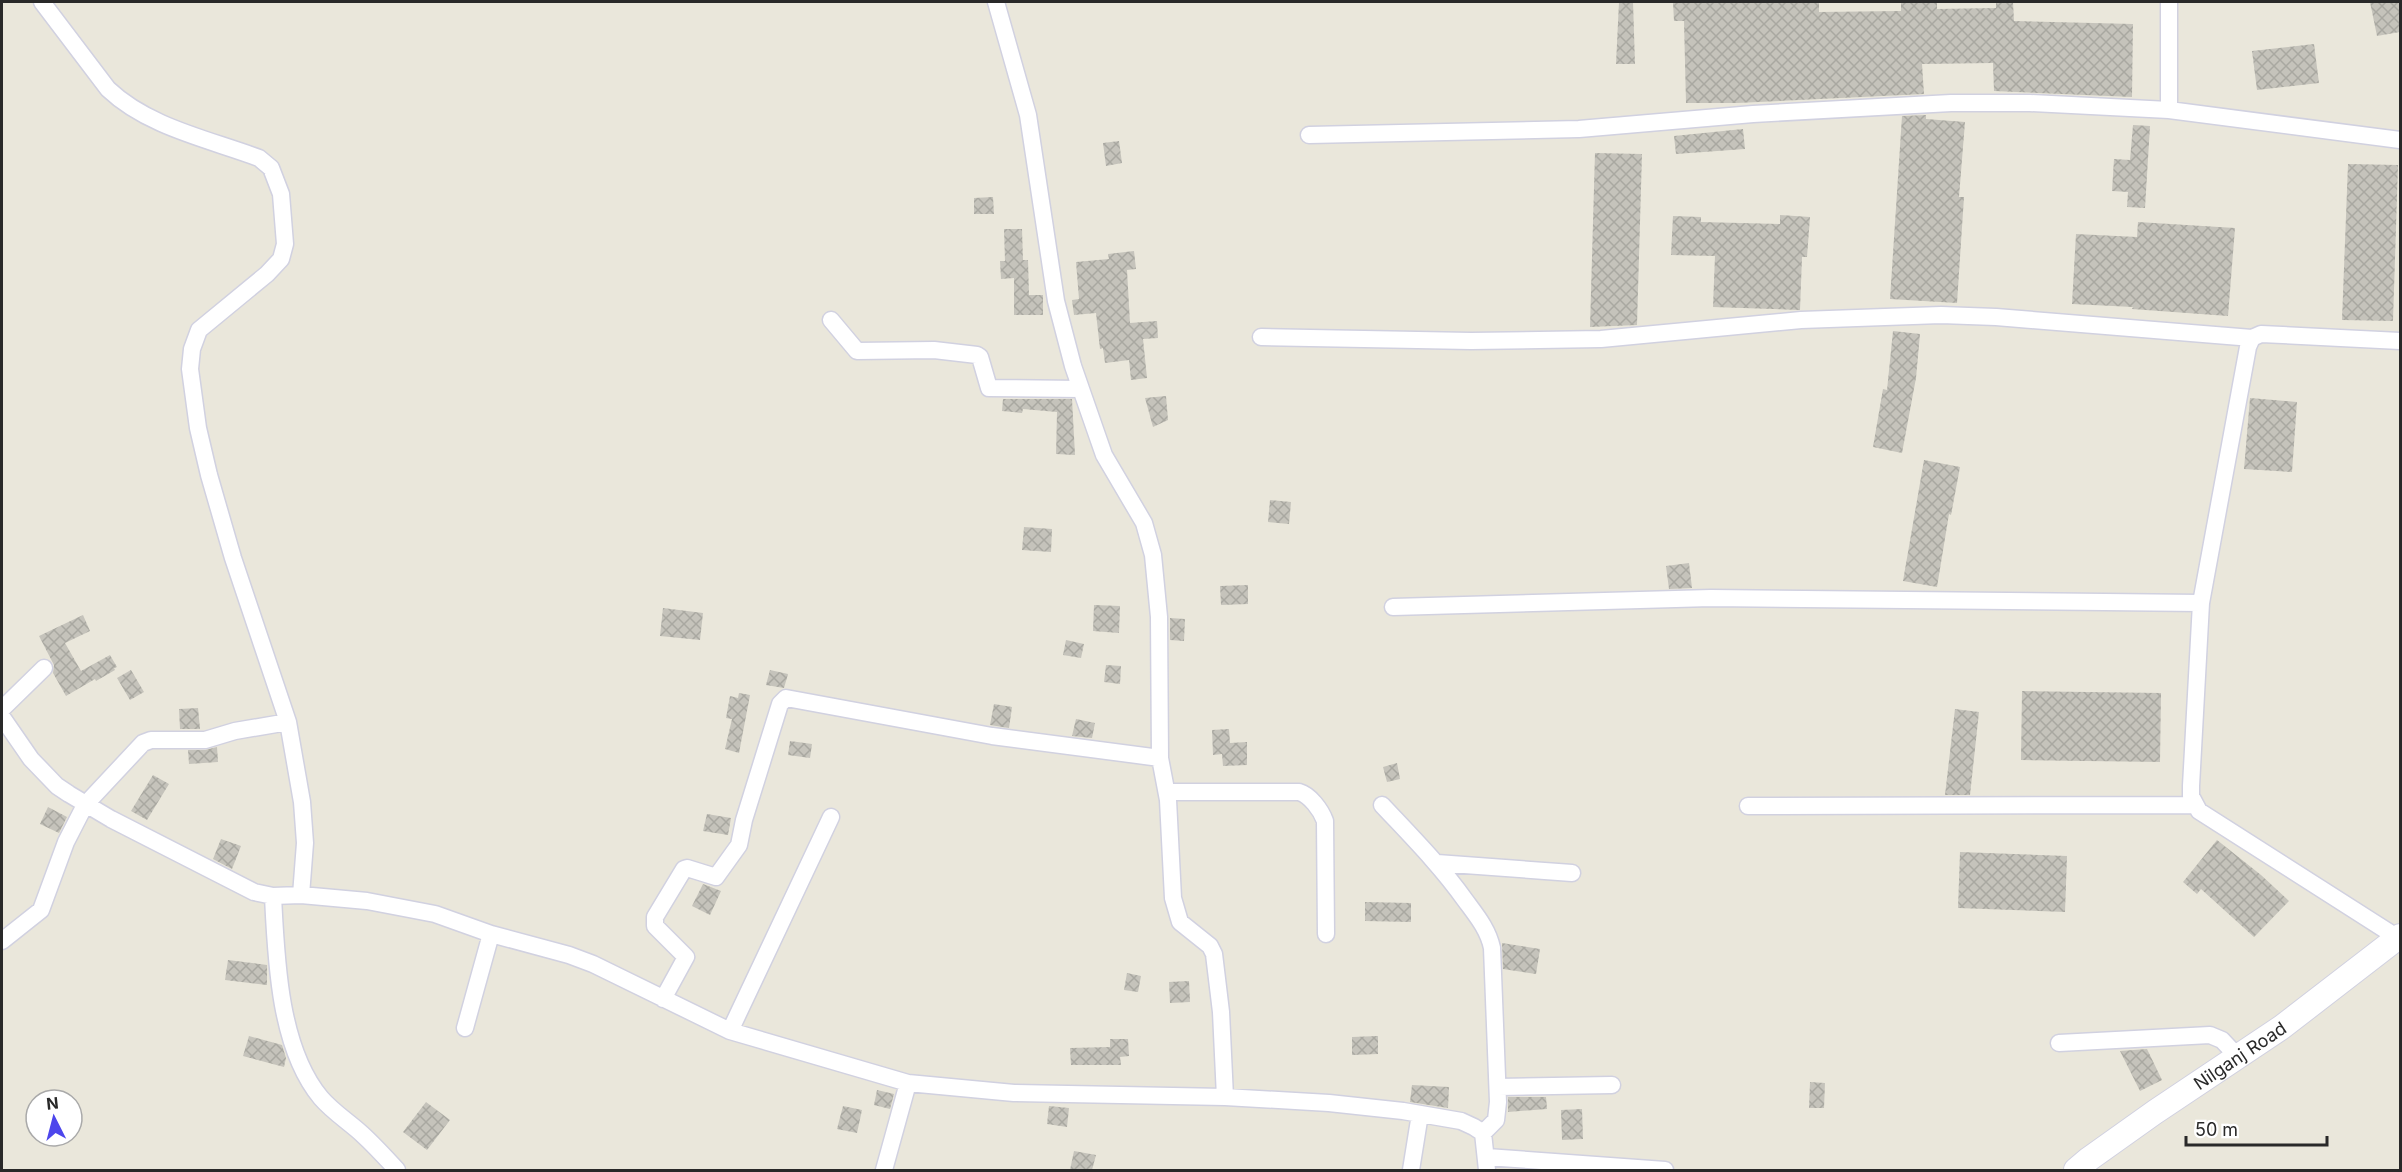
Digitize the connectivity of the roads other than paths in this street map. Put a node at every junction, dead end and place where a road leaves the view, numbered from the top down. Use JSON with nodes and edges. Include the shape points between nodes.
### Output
{"nodes":[{"id":1,"x":42,"y":2,"type":"edge"},
{"id":2,"x":996,"y":2,"type":"edge"},
{"id":3,"x":2169,"y":2,"type":"edge"},
{"id":4,"x":2169,"y":110,"type":"junction"},
{"id":5,"x":1310,"y":135,"type":"dead end"},
{"id":6,"x":2400,"y":140,"type":"edge"},
{"id":7,"x":831,"y":320,"type":"dead end"},
{"id":8,"x":1261,"y":337,"type":"dead end"},
{"id":9,"x":2252,"y":338,"type":"junction"},
{"id":10,"x":2400,"y":341,"type":"edge"},
{"id":11,"x":1081,"y":389,"type":"junction"},
{"id":12,"x":2201,"y":603,"type":"junction"},
{"id":13,"x":1393,"y":607,"type":"dead end"},
{"id":14,"x":44,"y":668,"type":"dead end"},
{"id":15,"x":2,"y":708,"type":"edge"},
{"id":16,"x":2,"y":717,"type":"edge"},
{"id":17,"x":288,"y":722,"type":"junction"},
{"id":18,"x":1160,"y":758,"type":"junction"},
{"id":19,"x":1167,"y":792,"type":"junction"},
{"id":20,"x":85,"y":805,"type":"junction"},
{"id":21,"x":2194,"y":805,"type":"junction"},
{"id":22,"x":1382,"y":806,"type":"dead end"},
{"id":23,"x":1748,"y":806,"type":"dead end"},
{"id":24,"x":831,"y":816,"type":"dead end"},
{"id":25,"x":1437,"y":863,"type":"junction"},
{"id":26,"x":1572,"y":873,"type":"dead end"},
{"id":27,"x":301,"y":894,"type":"junction"},
{"id":28,"x":273,"y":896,"type":"junction"},
{"id":29,"x":491,"y":934,"type":"junction"},
{"id":30,"x":1326,"y":934,"type":"dead end"},
{"id":31,"x":2399,"y":937,"type":"edge"},
{"id":32,"x":2,"y":941,"type":"edge"},
{"id":33,"x":663,"y":999,"type":"junction"},
{"id":34,"x":465,"y":1028,"type":"dead end"},
{"id":35,"x":730,"y":1031,"type":"junction"},
{"id":36,"x":2059,"y":1043,"type":"dead end"},
{"id":37,"x":2237,"y":1056,"type":"junction"},
{"id":38,"x":908,"y":1083,"type":"junction"},
{"id":39,"x":1612,"y":1085,"type":"dead end"},
{"id":40,"x":1498,"y":1087,"type":"junction"},
{"id":41,"x":1225,"y":1096,"type":"junction"},
{"id":42,"x":1420,"y":1114,"type":"junction"},
{"id":43,"x":1483,"y":1133,"type":"junction"},
{"id":44,"x":1487,"y":1164,"type":"edge"},
{"id":45,"x":397,"y":1170,"type":"edge"},
{"id":46,"x":884,"y":1170,"type":"edge"},
{"id":47,"x":1411,"y":1170,"type":"edge"},
{"id":48,"x":1665,"y":1170,"type":"edge"},
{"id":49,"x":2076,"y":1170,"type":"edge"}],
"edges":[{"from":1,"to":17,"type":"street","via":[[120,101],[146,117],[259,158],[271,168],[279,184],[285,244],[281,259],[199,330],[190,359],[198,429],[209,476]]},
{"from":2,"to":11,"type":"street","via":[[1028,115],[1056,301]]},
{"from":3,"to":4,"type":"street"},
{"from":4,"to":5,"type":"street","via":[[1951,103],[1753,114],[1602,128]]},
{"from":4,"to":6,"type":"street"},
{"from":7,"to":11,"type":"street","via":[[857,351],[934,350],[978,355],[989,388]]},
{"from":8,"to":9,"type":"street","via":[[1601,339],[1801,320],[1941,315]]},
{"from":9,"to":10,"type":"street","via":[[2261,334]]},
{"from":9,"to":12,"type":"street"},
{"from":11,"to":18,"type":"street","via":[[1104,455],[1149,536],[1159,617]]},
{"from":12,"to":13,"type":"street","via":[[1710,598]]},
{"from":12,"to":21,"type":"street","via":[[2191,786]]},
{"from":14,"to":15,"type":"street"},
{"from":16,"to":20,"type":"street","via":[[46,775]]},
{"from":17,"to":20,"type":"street","via":[[205,740],[147,741]]},
{"from":17,"to":27,"type":"street","via":[[303,811]]},
{"from":18,"to":19,"type":"street"},
{"from":18,"to":33,"type":"street","via":[[992,736],[786,698],[780,704],[735,852],[716,877],[687,868],[682,871],[655,917],[655,926],[686,957]]},
{"from":19,"to":30,"type":"street","via":[[1299,792],[1308,797],[1325,821]]},
{"from":19,"to":41,"type":"street","via":[[1176,913],[1180,922],[1210,946],[1214,954]]},
{"from":20,"to":28,"type":"street","via":[[254,892]]},
{"from":20,"to":32,"type":"street","via":[[66,842],[41,910]]},
{"from":21,"to":23,"type":"street"},
{"from":21,"to":31,"type":"street","via":[[2253,848]]},
{"from":22,"to":25,"type":"street"},
{"from":24,"to":35,"type":"street"},
{"from":25,"to":26,"type":"street"},
{"from":25,"to":40,"type":"street","via":[[1490,937]]},
{"from":27,"to":28,"type":"street"},
{"from":27,"to":29,"type":"street","via":[[435,914]]},
{"from":28,"to":45,"type":"street","via":[[277,968],[298,1059],[322,1100]]},
{"from":29,"to":33,"type":"street","via":[[569,955]]},
{"from":29,"to":34,"type":"street"},
{"from":31,"to":37,"type":"street","name":"Nilganj Road","via":[[2282,1027]]},
{"from":33,"to":35,"type":"street"},
{"from":35,"to":38,"type":"street"},
{"from":36,"to":37,"type":"street","via":[[2210,1035],[2222,1040]]},
{"from":37,"to":49,"type":"street","name":"Nilganj Road"},
{"from":38,"to":41,"type":"street","via":[[1014,1092]]},
{"from":38,"to":46,"type":"street"},
{"from":39,"to":40,"type":"street"},
{"from":40,"to":43,"type":"street","via":[[1498,1114]]},
{"from":41,"to":42,"type":"street"},
{"from":42,"to":43,"type":"street","via":[[1461,1121]]},
{"from":42,"to":47,"type":"street"},
{"from":43,"to":44,"type":"street"},
{"from":44,"to":48,"type":"street"}]}
